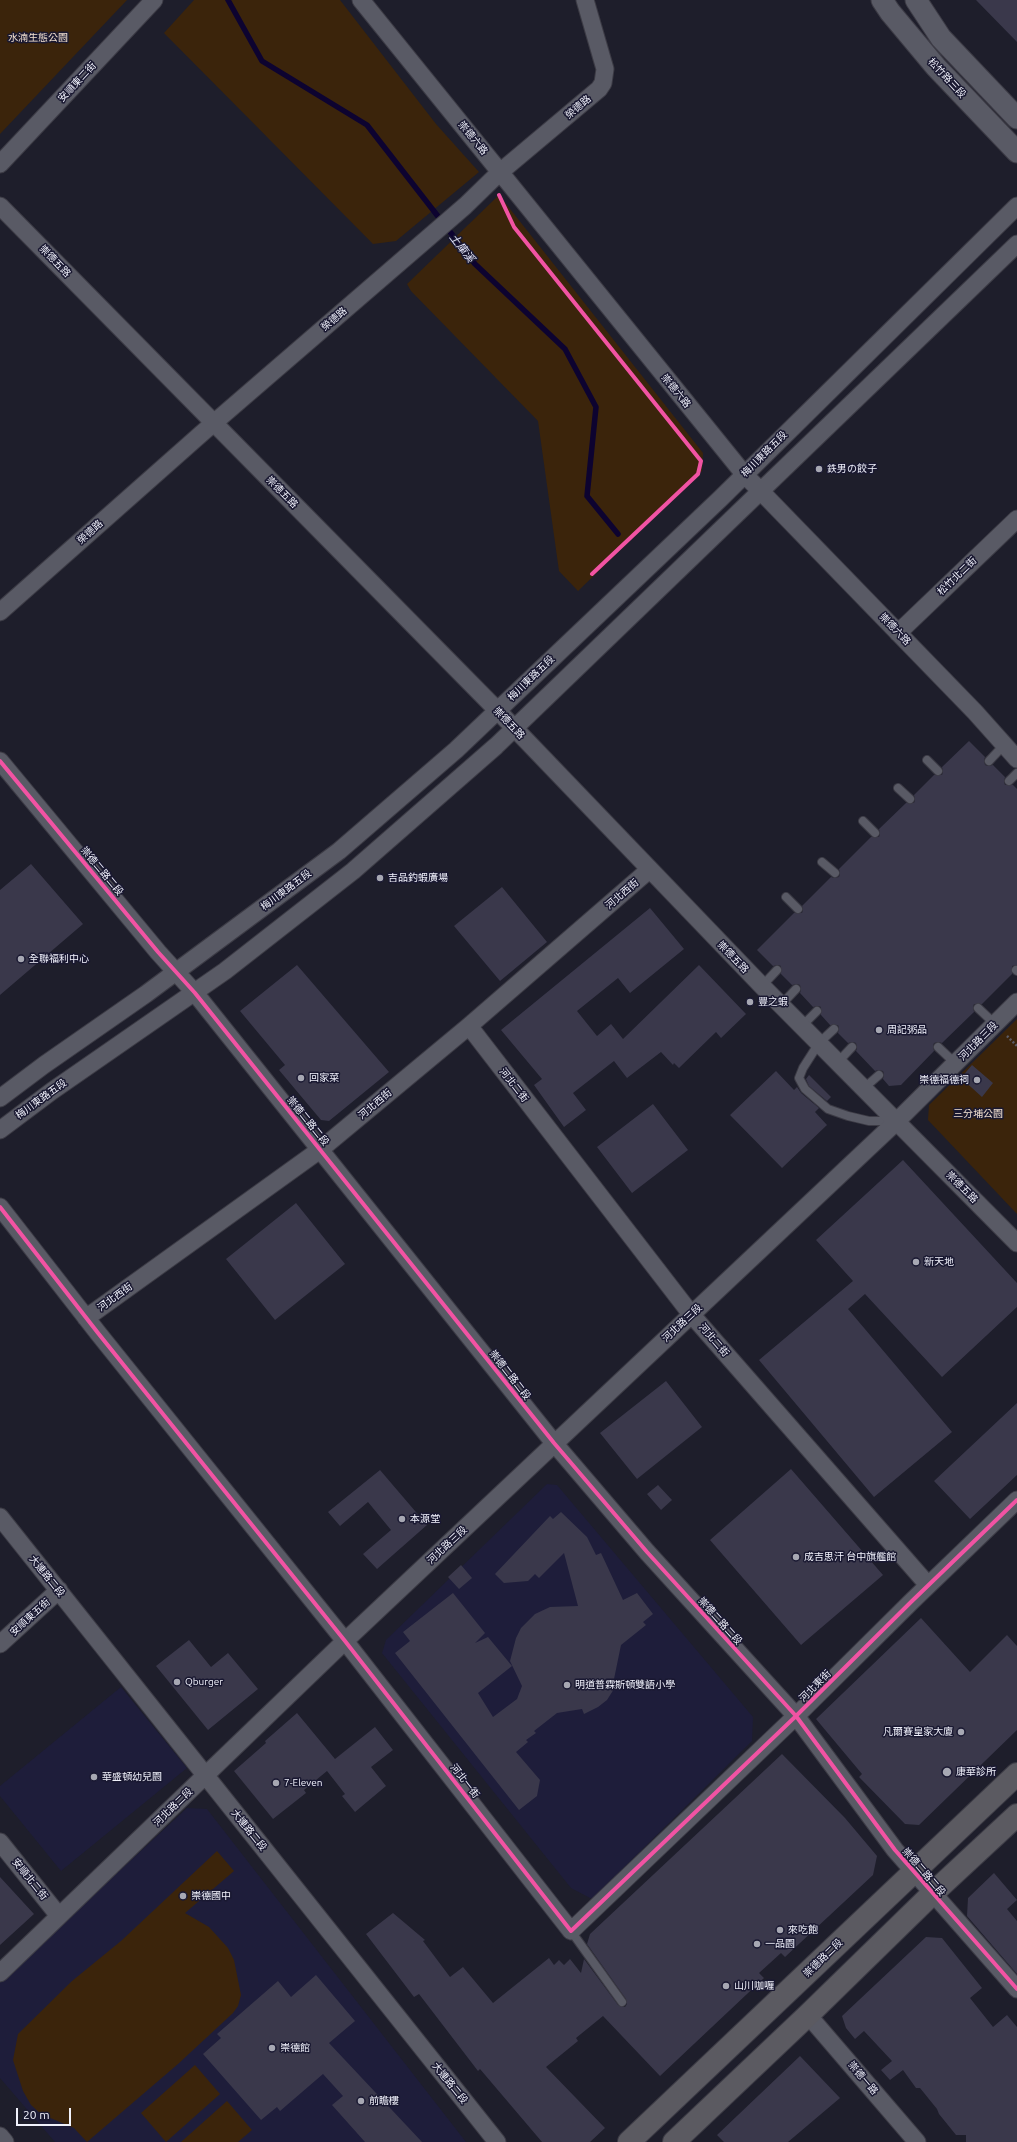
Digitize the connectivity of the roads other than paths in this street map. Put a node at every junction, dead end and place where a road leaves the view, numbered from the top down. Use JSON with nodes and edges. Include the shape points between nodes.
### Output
{"nodes":[{"id":1,"x":154,"y":0,"type":"edge"},
{"id":2,"x":361,"y":0,"type":"edge"},
{"id":3,"x":585,"y":0,"type":"edge"},
{"id":4,"x":882,"y":0,"type":"edge"},
{"id":5,"x":916,"y":0,"type":"edge"},
{"id":6,"x":1017,"y":118,"type":"edge"},
{"id":7,"x":1017,"y":152,"type":"edge"},
{"id":8,"x":0,"y":164,"type":"edge"},
{"id":9,"x":499,"y":173,"type":"junction"},
{"id":10,"x":0,"y":206,"type":"edge"},
{"id":11,"x":1017,"y":206,"type":"edge"},
{"id":12,"x":1017,"y":244,"type":"edge"},
{"id":13,"x":214,"y":423,"type":"junction"},
{"id":14,"x":744,"y":474,"type":"junction"},
{"id":15,"x":761,"y":490,"type":"junction"},
{"id":16,"x":1017,"y":519,"type":"edge"},
{"id":17,"x":0,"y":612,"type":"edge"},
{"id":18,"x":898,"y":633,"type":"junction"},
{"id":19,"x":497,"y":710,"type":"junction"},
{"id":20,"x":514,"y":728,"type":"junction"},
{"id":21,"x":1004,"y":745,"type":"junction"},
{"id":22,"x":1017,"y":759,"type":"edge"},
{"id":23,"x":927,"y":760,"type":"dead end"},
{"id":24,"x":0,"y":761,"type":"edge"},
{"id":25,"x":989,"y":761,"type":"dead end"},
{"id":26,"x":938,"y":771,"type":"dead end"},
{"id":27,"x":1017,"y":772,"type":"edge"},
{"id":28,"x":1009,"y":781,"type":"dead end"},
{"id":29,"x":898,"y":788,"type":"dead end"},
{"id":30,"x":910,"y":799,"type":"dead end"},
{"id":31,"x":863,"y":821,"type":"dead end"},
{"id":32,"x":875,"y":833,"type":"dead end"},
{"id":33,"x":822,"y":862,"type":"dead end"},
{"id":34,"x":649,"y":870,"type":"junction"},
{"id":35,"x":835,"y":873,"type":"dead end"},
{"id":36,"x":786,"y":897,"type":"dead end"},
{"id":37,"x":798,"y":909,"type":"dead end"},
{"id":38,"x":777,"y":970,"type":"dead end"},
{"id":39,"x":176,"y":972,"type":"junction"},
{"id":40,"x":762,"y":986,"type":"junction"},
{"id":41,"x":796,"y":989,"type":"dead end"},
{"id":42,"x":194,"y":993,"type":"junction"},
{"id":43,"x":1017,"y":1002,"type":"edge"},
{"id":44,"x":780,"y":1005,"type":"junction"},
{"id":45,"x":978,"y":1008,"type":"dead end"},
{"id":46,"x":817,"y":1011,"type":"dead end"},
{"id":47,"x":995,"y":1024,"type":"junction"},
{"id":48,"x":469,"y":1026,"type":"junction"},
{"id":49,"x":802,"y":1026,"type":"junction"},
{"id":50,"x":834,"y":1029,"type":"dead end"},
{"id":51,"x":819,"y":1043,"type":"junction"},
{"id":52,"x":852,"y":1047,"type":"dead end"},
{"id":53,"x":938,"y":1047,"type":"dead end"},
{"id":54,"x":838,"y":1062,"type":"junction"},
{"id":55,"x":955,"y":1063,"type":"junction"},
{"id":56,"x":878,"y":1075,"type":"dead end"},
{"id":57,"x":864,"y":1088,"type":"junction"},
{"id":58,"x":0,"y":1098,"type":"edge"},
{"id":59,"x":897,"y":1121,"type":"junction"},
{"id":60,"x":0,"y":1130,"type":"edge"},
{"id":61,"x":321,"y":1149,"type":"junction"},
{"id":62,"x":0,"y":1207,"type":"edge"},
{"id":63,"x":1017,"y":1242,"type":"edge"},
{"id":64,"x":692,"y":1314,"type":"junction"},
{"id":65,"x":86,"y":1318,"type":"junction"},
{"id":66,"x":554,"y":1444,"type":"junction"},
{"id":67,"x":1017,"y":1500,"type":"edge"},
{"id":68,"x":0,"y":1517,"type":"edge"},
{"id":69,"x":928,"y":1585,"type":"junction"},
{"id":70,"x":59,"y":1590,"type":"junction"},
{"id":71,"x":345,"y":1640,"type":"junction"},
{"id":72,"x":0,"y":1644,"type":"edge"},
{"id":73,"x":796,"y":1716,"type":"junction"},
{"id":74,"x":1017,"y":1774,"type":"edge"},
{"id":75,"x":205,"y":1775,"type":"junction"},
{"id":76,"x":1017,"y":1815,"type":"edge"},
{"id":77,"x":0,"y":1842,"type":"edge"},
{"id":78,"x":914,"y":1872,"type":"junction"},
{"id":79,"x":932,"y":1894,"type":"junction"},
{"id":80,"x":59,"y":1916,"type":"junction"},
{"id":81,"x":571,"y":1931,"type":"junction"},
{"id":82,"x":0,"y":1973,"type":"edge"},
{"id":83,"x":1017,"y":1989,"type":"edge"},
{"id":84,"x":622,"y":2002,"type":"dead end"},
{"id":85,"x":808,"y":2015,"type":"junction"},
{"id":86,"x":0,"y":2136,"type":"edge"},
{"id":87,"x":5,"y":2142,"type":"edge"},
{"id":88,"x":497,"y":2142,"type":"edge"},
{"id":89,"x":629,"y":2142,"type":"edge"},
{"id":90,"x":674,"y":2142,"type":"edge"},
{"id":91,"x":916,"y":2142,"type":"edge"}],
"edges":[{"from":1,"to":8,"type":"street","name":"安順東二街"},
{"from":2,"to":9,"type":"street","name":"崇德六路"},
{"from":3,"to":9,"type":"street","name":"榮德路","via":[[605,69],[603,83]]},
{"from":4,"to":7,"type":"street","name":"松竹路三段","via":[[936,67]]},
{"from":5,"to":6,"type":"street","via":[[942,38]]},
{"from":9,"to":13,"type":"street","name":"榮德路","via":[[465,206]]},
{"from":9,"to":14,"type":"street","name":"崇德六路"},
{"from":10,"to":13,"type":"street","name":"崇德五路"},
{"from":11,"to":14,"type":"street","name":"梅川東路五段"},
{"from":12,"to":15,"type":"street","name":"梅川東路五段"},
{"from":13,"to":17,"type":"street","name":"榮德路"},
{"from":13,"to":19,"type":"street","name":"崇德五路"},
{"from":14,"to":15,"type":"street","name":"崇德六路"},
{"from":14,"to":19,"type":"street","name":"梅川東路五段"},
{"from":15,"to":18,"type":"street","name":"崇德六路"},
{"from":15,"to":20,"type":"street","name":"梅川東路五段"},
{"from":16,"to":18,"type":"street","name":"松竹北二街"},
{"from":18,"to":21,"type":"street","name":"崇德六路"},
{"from":19,"to":20,"type":"street","name":"崇德五路"},
{"from":19,"to":39,"type":"street","name":"梅川東路五段","via":[[456,750],[339,851]]},
{"from":20,"to":34,"type":"street","name":"崇德五路"},
{"from":20,"to":42,"type":"street","name":"梅川東路五段","via":[[354,871]]},
{"from":21,"to":22,"type":"street","name":"崇德六路"},
{"from":21,"to":25,"type":"lane"},
{"from":23,"to":26,"type":"lane"},
{"from":24,"to":39,"type":"street","name":"崇德二路二段"},
{"from":27,"to":28,"type":"lane"},
{"from":29,"to":30,"type":"lane"},
{"from":31,"to":32,"type":"lane"},
{"from":33,"to":35,"type":"lane"},
{"from":34,"to":40,"type":"street","name":"崇德五路"},
{"from":34,"to":48,"type":"street","name":"河北西街"},
{"from":36,"to":37,"type":"lane"},
{"from":38,"to":40,"type":"lane"},
{"from":39,"to":42,"type":"street","name":"崇德二路二段"},
{"from":39,"to":58,"type":"street","name":"梅川東路五段"},
{"from":40,"to":44,"type":"street","name":"崇德五路"},
{"from":41,"to":44,"type":"lane"},
{"from":42,"to":60,"type":"street","name":"梅川東路五段","via":[[52,1090]]},
{"from":42,"to":61,"type":"street","name":"崇德二路二段"},
{"from":43,"to":47,"type":"street","name":"河北路三段"},
{"from":44,"to":49,"type":"street","name":"崇德五路"},
{"from":45,"to":47,"type":"lane"},
{"from":46,"to":49,"type":"lane"},
{"from":47,"to":55,"type":"street","name":"河北路三段"},
{"from":48,"to":61,"type":"street","name":"河北西街"},
{"from":48,"to":64,"type":"street","name":"河北二街"},
{"from":49,"to":51,"type":"street","name":"崇德五路"},
{"from":50,"to":51,"type":"lane"},
{"from":51,"to":54,"type":"street","name":"崇德五路"},
{"from":51,"to":59,"type":"lane","via":[[799,1078],[804,1089],[828,1109],[848,1116],[869,1121]]},
{"from":52,"to":54,"type":"lane"},
{"from":53,"to":55,"type":"lane"},
{"from":54,"to":57,"type":"street","name":"崇德五路"},
{"from":55,"to":59,"type":"street","name":"河北路三段"},
{"from":56,"to":57,"type":"lane"},
{"from":57,"to":59,"type":"street","name":"崇德五路"},
{"from":59,"to":63,"type":"street","name":"崇德五路"},
{"from":59,"to":64,"type":"street","name":"河北路三段"},
{"from":61,"to":65,"type":"street","name":"河北西街"},
{"from":61,"to":66,"type":"street","name":"崇德二路二段"},
{"from":62,"to":65,"type":"street","name":"河北一街"},
{"from":64,"to":66,"type":"street","name":"河北路三段"},
{"from":64,"to":69,"type":"street","name":"河北二街"},
{"from":65,"to":71,"type":"street","name":"河北一街"},
{"from":66,"to":71,"type":"street","name":"河北路三段"},
{"from":66,"to":73,"type":"street","name":"崇德二路二段","via":[[647,1552]]},
{"from":67,"to":69,"type":"street","name":"河北東街"},
{"from":68,"to":70,"type":"street","name":"大連路二段"},
{"from":69,"to":73,"type":"street","name":"河北東街"},
{"from":70,"to":72,"type":"street","name":"安順東五街"},
{"from":70,"to":75,"type":"street","name":"大連路二段"},
{"from":71,"to":75,"type":"street","name":"河北路二段"},
{"from":71,"to":81,"type":"street","name":"河北一街"},
{"from":73,"to":78,"type":"street","name":"崇德二路二段","via":[[838,1775]]},
{"from":73,"to":81,"type":"street","name":"河北東街"},
{"from":74,"to":78,"type":"main road","name":"崇德路二段"},
{"from":75,"to":80,"type":"street","name":"河北路二段"},
{"from":75,"to":88,"type":"street","name":"大連路二段"},
{"from":76,"to":79,"type":"main road"},
{"from":77,"to":80,"type":"street","name":"安順北二街"},
{"from":78,"to":79,"type":"street","name":"崇德二路二段"},
{"from":78,"to":89,"type":"main road","name":"崇德路二段"},
{"from":79,"to":83,"type":"street","name":"崇德二路二段"},
{"from":79,"to":85,"type":"main road"},
{"from":80,"to":82,"type":"street","name":"河北路二段"},
{"from":81,"to":84,"type":"lane"},
{"from":85,"to":90,"type":"main road"},
{"from":85,"to":91,"type":"street","name":"崇德一路"},
{"from":86,"to":87,"type":"street"}]}
